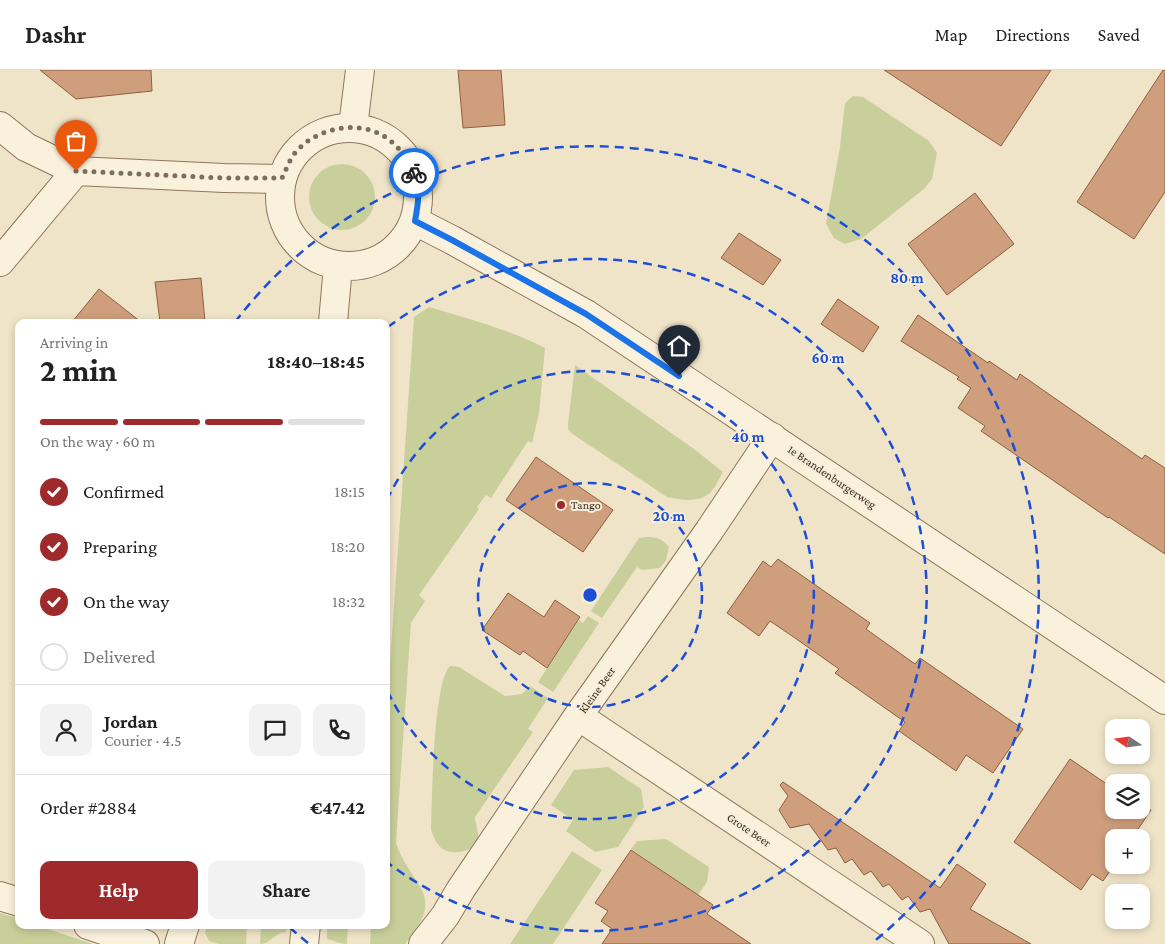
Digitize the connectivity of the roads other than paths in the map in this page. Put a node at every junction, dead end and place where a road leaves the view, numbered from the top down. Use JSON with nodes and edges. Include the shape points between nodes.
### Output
{"nodes":[{"id":1,"x":360,"y":70,"type":"edge"},
{"id":2,"x":0,"y":126,"type":"edge"},
{"id":3,"x":353,"y":127,"type":"junction"},
{"id":4,"x":76,"y":171,"type":"junction"},
{"id":5,"x":282,"y":178,"type":"junction"},
{"id":6,"x":415,"y":221,"type":"junction"},
{"id":7,"x":0,"y":262,"type":"edge"},
{"id":8,"x":338,"y":266,"type":"junction"},
{"id":9,"x":333,"y":319,"type":"edge"},
{"id":10,"x":772,"y":437,"type":"junction"},
{"id":11,"x":1165,"y":700,"type":"edge"},
{"id":12,"x":578,"y":716,"type":"junction"},
{"id":13,"x":0,"y":896,"type":"edge"},
{"id":14,"x":15,"y":901,"type":"edge"},
{"id":15,"x":100,"y":929,"type":"edge"},
{"id":16,"x":184,"y":929,"type":"edge"},
{"id":17,"x":306,"y":929,"type":"edge"},
{"id":18,"x":145,"y":944,"type":"edge"},
{"id":19,"x":179,"y":944,"type":"edge"},
{"id":20,"x":304,"y":944,"type":"edge"},
{"id":21,"x":423,"y":944,"type":"edge"},
{"id":22,"x":920,"y":944,"type":"edge"}],
"edges":[{"from":1,"to":3,"type":"street"},
{"from":2,"to":4,"type":"street","via":[[26,148]]},
{"from":3,"to":5,"type":"street","via":[[330,130],[308,140],[292,157]]},
{"from":3,"to":6,"type":"street","via":[[374,132],[393,142],[407,159],[417,179],[419,200]]},
{"from":4,"to":5,"type":"street"},
{"from":4,"to":7,"type":"street"},
{"from":5,"to":8,"type":"street","via":[[280,202],[285,225],[297,244],[316,258]]},
{"from":6,"to":8,"type":"street","via":[[403,242],[384,257],[361,266]]},
{"from":6,"to":10,"type":"street","name":"1e Brandenburgerweg","via":[[586,314]]},
{"from":8,"to":9,"type":"street"},
{"from":10,"to":11,"type":"street","name":"1e Brandenburgerweg"},
{"from":10,"to":12,"type":"street","name":"Kleine Beer"},
{"from":12,"to":21,"type":"street","name":"Kleine Beer"},
{"from":12,"to":22,"type":"street","name":"Grote Beer"},
{"from":13,"to":14,"type":"street"},
{"from":15,"to":18,"type":"street"},
{"from":16,"to":19,"type":"street"},
{"from":17,"to":20,"type":"street"}]}
